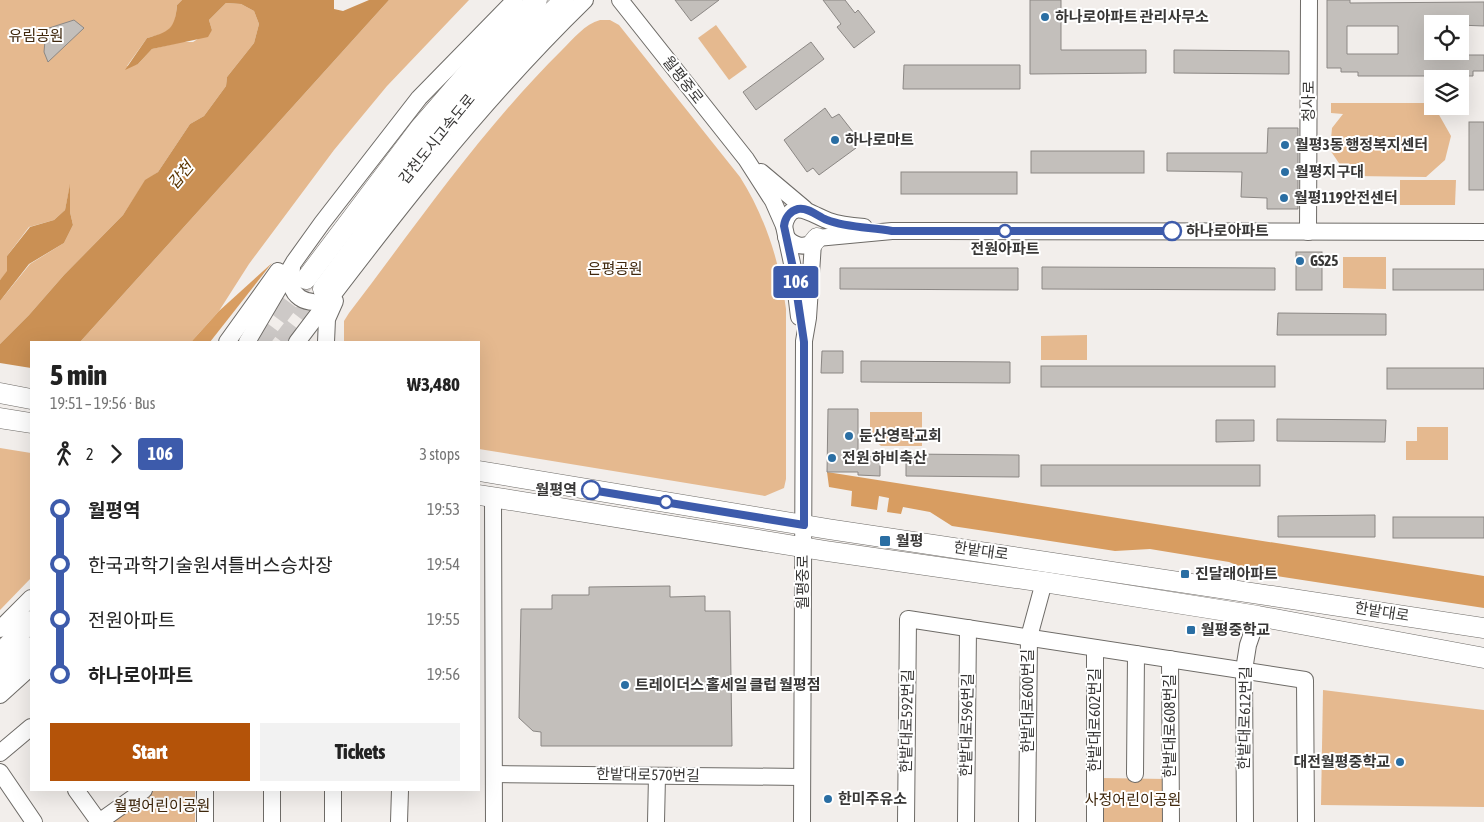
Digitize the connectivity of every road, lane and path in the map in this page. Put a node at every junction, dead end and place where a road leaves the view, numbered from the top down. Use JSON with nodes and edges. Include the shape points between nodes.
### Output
{"nodes":[{"id":1,"x":515,"y":0,"type":"edge"},
{"id":2,"x":536,"y":0,"type":"edge"},
{"id":3,"x":564,"y":0,"type":"edge"},
{"id":4,"x":585,"y":0,"type":"edge"},
{"id":5,"x":620,"y":0,"type":"edge"},
{"id":6,"x":1309,"y":0,"type":"edge"},
{"id":7,"x":746,"y":159,"type":"junction"},
{"id":8,"x":810,"y":212,"type":"junction"},
{"id":9,"x":785,"y":231,"type":"junction"},
{"id":10,"x":892,"y":231,"type":"junction"},
{"id":11,"x":1308,"y":232,"type":"junction"},
{"id":12,"x":1484,"y":232,"type":"edge"},
{"id":13,"x":815,"y":241,"type":"junction"},
{"id":14,"x":294,"y":262,"type":"junction"},
{"id":15,"x":347,"y":275,"type":"junction"},
{"id":16,"x":320,"y":289,"type":"junction"},
{"id":17,"x":228,"y":341,"type":"edge"},
{"id":18,"x":248,"y":341,"type":"edge"},
{"id":19,"x":296,"y":341,"type":"edge"},
{"id":20,"x":326,"y":341,"type":"edge"},
{"id":21,"x":804,"y":342,"type":"junction"},
{"id":22,"x":0,"y":394,"type":"edge"},
{"id":23,"x":30,"y":399,"type":"edge"},
{"id":24,"x":0,"y":418,"type":"edge"},
{"id":25,"x":30,"y":423,"type":"edge"},
{"id":26,"x":480,"y":471,"type":"edge"},
{"id":27,"x":486,"y":497,"type":"edge"},
{"id":28,"x":804,"y":525,"type":"junction"},
{"id":29,"x":803,"y":547,"type":"junction"},
{"id":30,"x":1044,"y":582,"type":"junction"},
{"id":31,"x":30,"y":599,"type":"edge"},
{"id":32,"x":1258,"y":616,"type":"junction"},
{"id":33,"x":30,"y":622,"type":"edge"},
{"id":34,"x":968,"y":628,"type":"junction"},
{"id":35,"x":1484,"y":628,"type":"edge"},
{"id":36,"x":0,"y":630,"type":"edge"},
{"id":37,"x":486,"y":636,"type":"edge"},
{"id":38,"x":1029,"y":637,"type":"junction"},
{"id":39,"x":30,"y":648,"type":"edge"},
{"id":40,"x":1095,"y":648,"type":"junction"},
{"id":41,"x":0,"y":654,"type":"edge"},
{"id":42,"x":1136,"y":654,"type":"junction"},
{"id":43,"x":1484,"y":658,"type":"edge"},
{"id":44,"x":1170,"y":659,"type":"junction"},
{"id":45,"x":30,"y":668,"type":"edge"},
{"id":46,"x":1244,"y":670,"type":"junction"},
{"id":47,"x":0,"y":678,"type":"edge"},
{"id":48,"x":0,"y":695,"type":"edge"},
{"id":49,"x":30,"y":728,"type":"edge"},
{"id":50,"x":0,"y":753,"type":"edge"},
{"id":51,"x":0,"y":772,"type":"edge"},
{"id":52,"x":494,"y":774,"type":"junction"},
{"id":53,"x":1135,"y":774,"type":"dead end"},
{"id":54,"x":657,"y":776,"type":"junction"},
{"id":55,"x":802,"y":777,"type":"junction"},
{"id":56,"x":77,"y":791,"type":"edge"},
{"id":57,"x":143,"y":791,"type":"edge"},
{"id":58,"x":205,"y":791,"type":"edge"},
{"id":59,"x":272,"y":791,"type":"edge"},
{"id":60,"x":333,"y":791,"type":"edge"},
{"id":61,"x":400,"y":791,"type":"edge"},
{"id":62,"x":34,"y":822,"type":"edge"},
{"id":63,"x":99,"y":822,"type":"edge"},
{"id":64,"x":205,"y":822,"type":"edge"},
{"id":65,"x":272,"y":822,"type":"edge"},
{"id":66,"x":333,"y":822,"type":"edge"},
{"id":67,"x":400,"y":822,"type":"edge"},
{"id":68,"x":494,"y":822,"type":"edge"},
{"id":69,"x":656,"y":822,"type":"edge"},
{"id":70,"x":802,"y":822,"type":"edge"},
{"id":71,"x":906,"y":822,"type":"edge"},
{"id":72,"x":966,"y":822,"type":"edge"},
{"id":73,"x":1027,"y":822,"type":"edge"},
{"id":74,"x":1095,"y":822,"type":"edge"},
{"id":75,"x":1171,"y":822,"type":"edge"},
{"id":76,"x":1245,"y":822,"type":"edge"},
{"id":77,"x":1306,"y":822,"type":"edge"}],
"edges":[{"from":1,"to":14,"type":"street","via":[[419,98]]},
{"from":2,"to":16,"type":"main road","name":"갑천도시고속도로","via":[[420,128]]},
{"from":3,"to":16,"type":"main road","name":"갑천도시고속도로","via":[[443,128]]},
{"from":4,"to":15,"type":"street","via":[[461,130]]},
{"from":5,"to":7,"type":"street","name":"월평중로"},
{"from":6,"to":11,"type":"street","name":"청사로"},
{"from":7,"to":8,"type":"street"},
{"from":7,"to":9,"type":"street","via":[[773,201]]},
{"from":8,"to":9,"type":"street","via":[[799,209],[788,215]]},
{"from":8,"to":10,"type":"street","via":[[847,226]]},
{"from":8,"to":13,"type":"street","via":[[821,226]]},
{"from":9,"to":13,"type":"street","via":[[790,242],[801,246]]},
{"from":9,"to":21,"type":"street"},
{"from":10,"to":11,"type":"street"},
{"from":10,"to":13,"type":"street"},
{"from":11,"to":12,"type":"street"},
{"from":13,"to":21,"type":"street"},
{"from":14,"to":16,"type":"street","via":[[291,288],[307,301],[318,304]]},
{"from":14,"to":17,"type":"street","via":[[281,266]]},
{"from":14,"to":18,"type":"street"},
{"from":15,"to":16,"type":"street"},
{"from":15,"to":20,"type":"street","via":[[327,320]]},
{"from":16,"to":19,"type":"street"},
{"from":21,"to":28,"type":"street","name":"월평중로"},
{"from":22,"to":23,"type":"main road"},
{"from":24,"to":25,"type":"main road"},
{"from":26,"to":28,"type":"main road","name":"한밭대로"},
{"from":27,"to":29,"type":"main road","name":"한밭대로"},
{"from":27,"to":37,"type":"street"},
{"from":28,"to":29,"type":"street","name":"월평중로"},
{"from":28,"to":35,"type":"main road","name":"한밭대로"},
{"from":29,"to":30,"type":"main road","name":"한밭대로"},
{"from":29,"to":55,"type":"street","name":"월평중로"},
{"from":30,"to":32,"type":"main road","name":"한밭대로"},
{"from":30,"to":38,"type":"street","name":"한밭대로600번길"},
{"from":31,"to":36,"type":"street"},
{"from":32,"to":43,"type":"main road","name":"한밭대로"},
{"from":32,"to":46,"type":"street","name":"한밭대로612번길"},
{"from":33,"to":41,"type":"main road"},
{"from":34,"to":38,"type":"street"},
{"from":34,"to":71,"type":"street","name":"한밭대로592번길","via":[[908,619]]},
{"from":34,"to":72,"type":"street","name":"한밭대로596번길"},
{"from":37,"to":52,"type":"street"},
{"from":38,"to":40,"type":"street"},
{"from":38,"to":73,"type":"street","name":"한밭대로600번길"},
{"from":39,"to":47,"type":"main road"},
{"from":40,"to":42,"type":"street"},
{"from":40,"to":74,"type":"street","name":"한밭대로602번길"},
{"from":42,"to":44,"type":"street"},
{"from":42,"to":53,"type":"street"},
{"from":44,"to":46,"type":"street"},
{"from":44,"to":75,"type":"street","name":"한밭대로608번길"},
{"from":45,"to":48,"type":"street"},
{"from":46,"to":76,"type":"street","name":"한밭대로612번길"},
{"from":46,"to":77,"type":"street","via":[[1305,680]]},
{"from":49,"to":50,"type":"street"},
{"from":51,"to":62,"type":"street"},
{"from":52,"to":54,"type":"street","name":"한밭대로570번길"},
{"from":52,"to":68,"type":"street"},
{"from":54,"to":55,"type":"street","name":"한밭대로570번길"},
{"from":54,"to":69,"type":"street"},
{"from":55,"to":70,"type":"street","name":"월평중로"},
{"from":56,"to":63,"type":"street"},
{"from":57,"to":63,"type":"street"},
{"from":58,"to":64,"type":"street"},
{"from":59,"to":65,"type":"street"},
{"from":60,"to":66,"type":"street"},
{"from":61,"to":67,"type":"street"}]}
